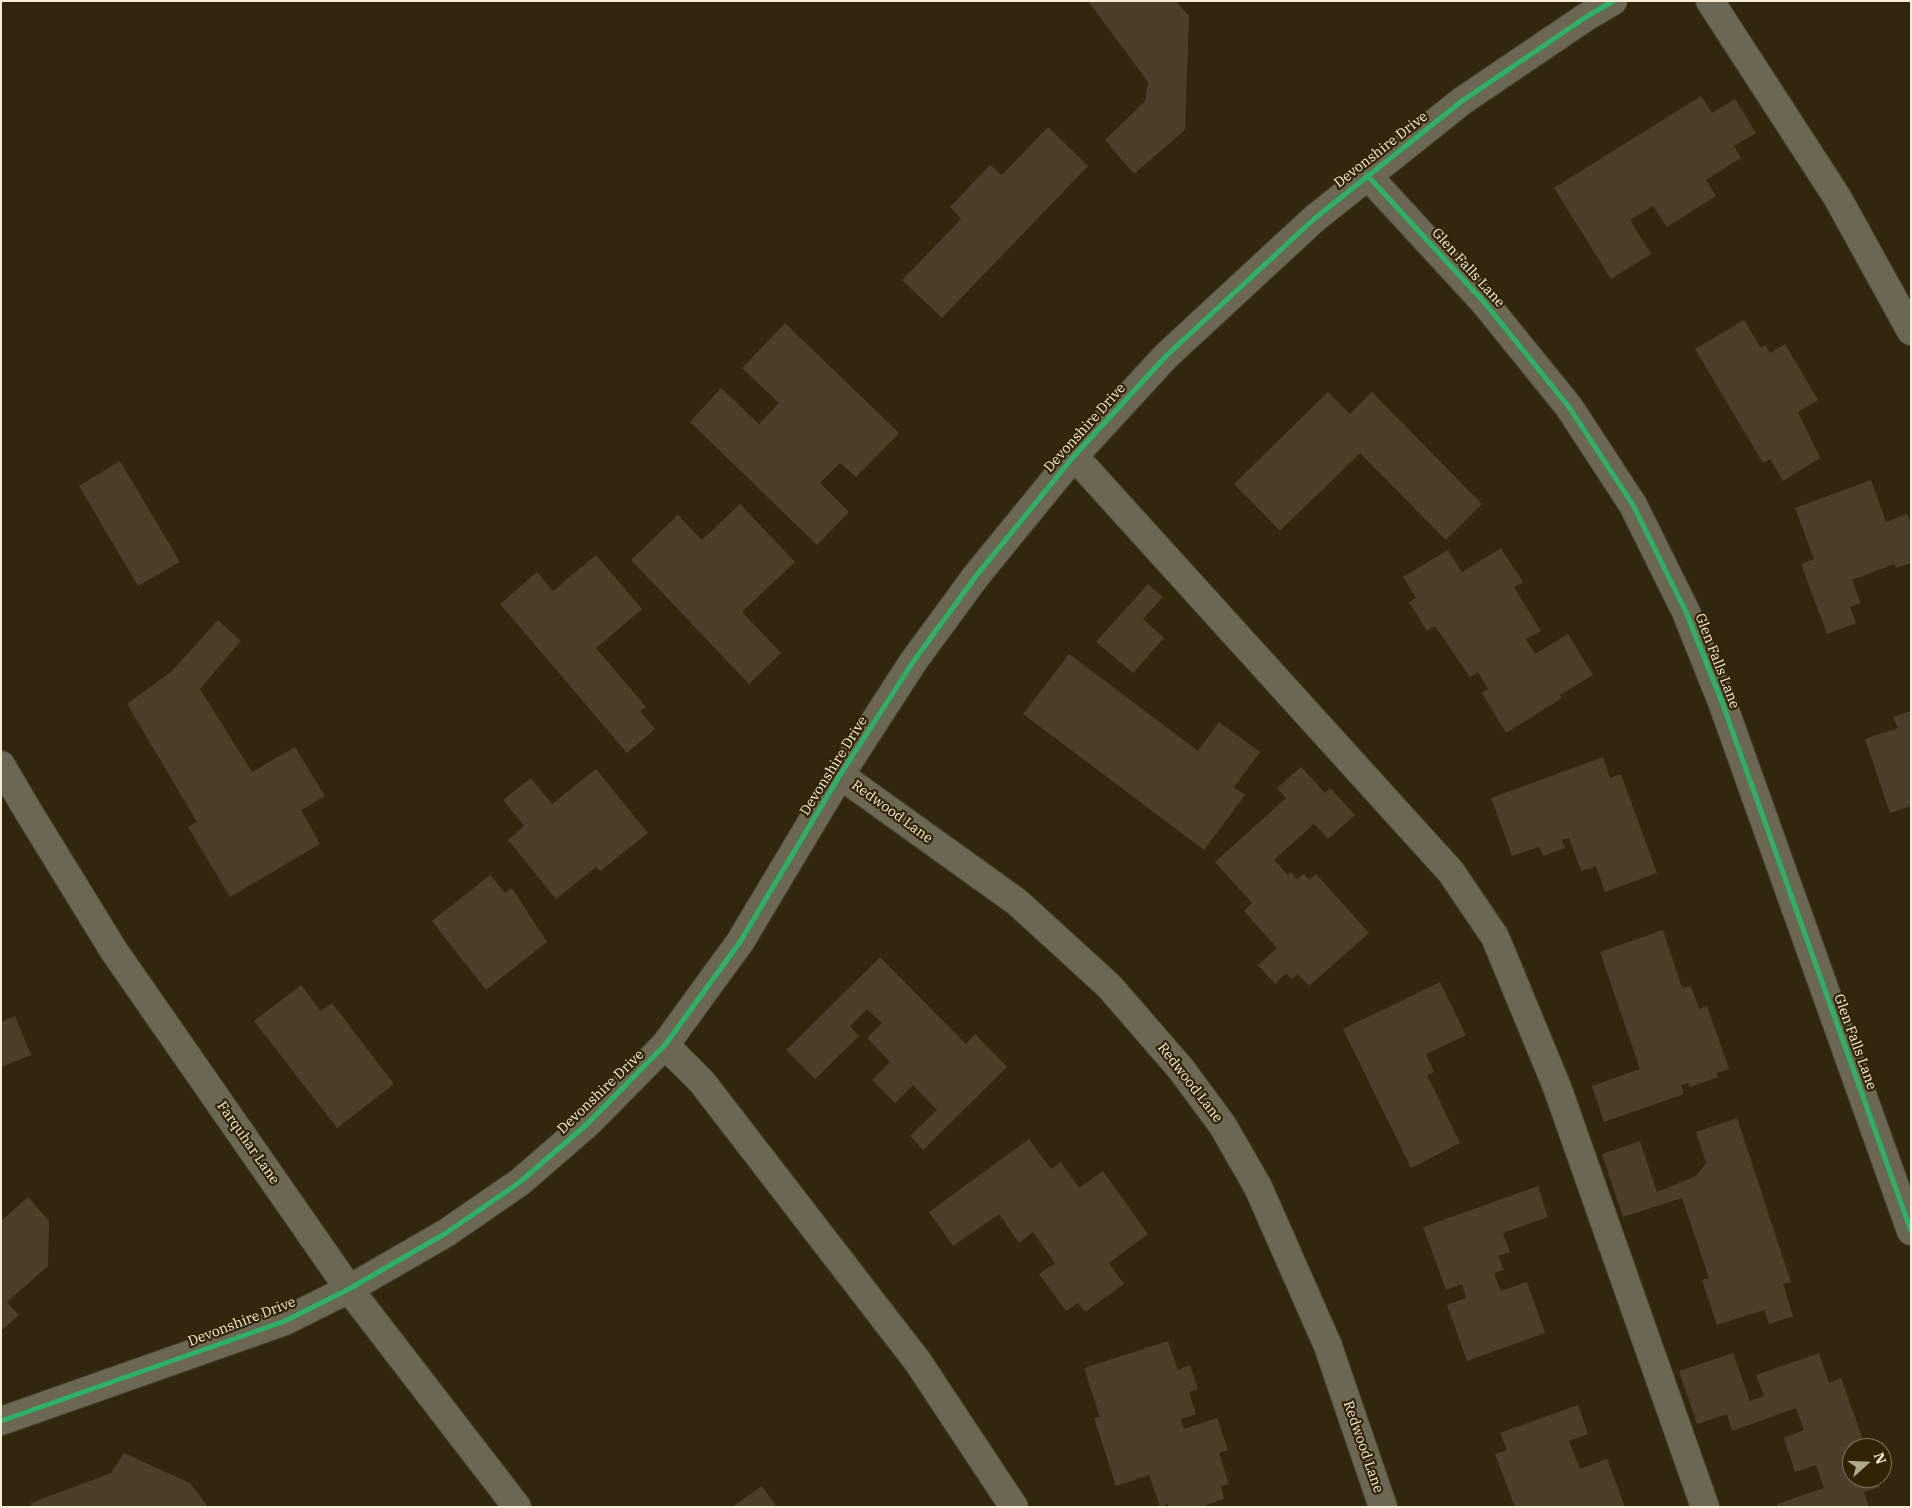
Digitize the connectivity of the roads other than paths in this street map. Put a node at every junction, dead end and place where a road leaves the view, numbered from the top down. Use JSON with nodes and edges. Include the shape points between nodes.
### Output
{"nodes":[{"id":1,"x":1613,"y":1,"type":"edge"},
{"id":2,"x":1710,"y":1,"type":"edge"},
{"id":3,"x":1368,"y":175,"type":"junction"},
{"id":4,"x":1911,"y":331,"type":"edge"},
{"id":5,"x":1074,"y":456,"type":"junction"},
{"id":6,"x":1,"y":765,"type":"edge"},
{"id":7,"x":840,"y":775,"type":"junction"},
{"id":8,"x":665,"y":1045,"type":"junction"},
{"id":9,"x":1911,"y":1231,"type":"edge"},
{"id":10,"x":350,"y":1289,"type":"junction"},
{"id":11,"x":1,"y":1421,"type":"edge"},
{"id":12,"x":517,"y":1507,"type":"edge"},
{"id":13,"x":1014,"y":1507,"type":"edge"},
{"id":14,"x":1384,"y":1507,"type":"edge"},
{"id":15,"x":1705,"y":1507,"type":"edge"}],
"edges":[{"from":1,"to":3,"type":"street","name":"Devonshire Drive","via":[[1462,101]]},
{"from":2,"to":4,"type":"street","via":[[1837,197]]},
{"from":3,"to":5,"type":"street","name":"Devonshire Drive","via":[[1314,219],[1166,356]]},
{"from":3,"to":9,"type":"street","name":"Glen Falls Lane","via":[[1484,302],[1569,408],[1633,505],[1686,612],[1722,702]]},
{"from":5,"to":7,"type":"street","name":"Devonshire Drive","via":[[976,576],[913,662]]},
{"from":5,"to":15,"type":"street","via":[[1451,872],[1495,937],[1557,1087]]},
{"from":6,"to":10,"type":"street","name":"Farquhar Lane","via":[[114,951]]},
{"from":7,"to":8,"type":"street","name":"Devonshire Drive","via":[[740,942]]},
{"from":7,"to":14,"type":"street","name":"Redwood Lane","via":[[1017,902],[1109,986],[1181,1069],[1223,1126],[1258,1187],[1328,1346]]},
{"from":8,"to":10,"type":"street","name":"Devonshire Drive","via":[[587,1124],[520,1182],[446,1233]]},
{"from":8,"to":13,"type":"street","via":[[702,1082],[918,1362]]},
{"from":10,"to":11,"type":"street","name":"Devonshire Drive","via":[[285,1321]]},
{"from":10,"to":12,"type":"street","name":"Farquhar Lane"}]}
